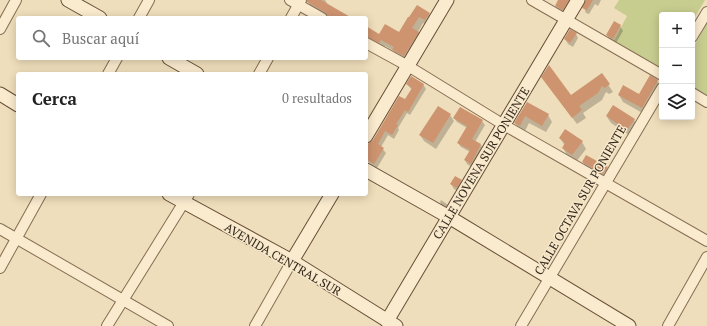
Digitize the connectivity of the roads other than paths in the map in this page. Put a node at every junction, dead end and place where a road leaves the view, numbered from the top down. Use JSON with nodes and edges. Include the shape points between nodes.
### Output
{"nodes":[{"id":1,"x":16,"y":0,"type":"edge"},
{"id":2,"x":68,"y":0,"type":"edge"},
{"id":3,"x":149,"y":0,"type":"edge"},
{"id":4,"x":447,"y":0,"type":"edge"},
{"id":5,"x":532,"y":0,"type":"edge"},
{"id":6,"x":578,"y":0,"type":"edge"},
{"id":7,"x":297,"y":2,"type":"edge"},
{"id":8,"x":707,"y":12,"type":"edge"},
{"id":9,"x":96,"y":16,"type":"edge"},
{"id":10,"x":140,"y":16,"type":"edge"},
{"id":11,"x":292,"y":16,"type":"edge"},
{"id":12,"x":319,"y":16,"type":"edge"},
{"id":13,"x":566,"y":20,"type":"junction"},
{"id":14,"x":0,"y":29,"type":"edge"},
{"id":15,"x":695,"y":32,"type":"edge"},
{"id":16,"x":368,"y":44,"type":"edge"},
{"id":17,"x":116,"y":60,"type":"edge"},
{"id":18,"x":172,"y":60,"type":"edge"},
{"id":19,"x":267,"y":60,"type":"edge"},
{"id":20,"x":408,"y":66,"type":"junction"},
{"id":21,"x":109,"y":72,"type":"edge"},
{"id":22,"x":194,"y":72,"type":"edge"},
{"id":23,"x":261,"y":72,"type":"edge"},
{"id":24,"x":659,"y":73,"type":"edge"},
{"id":25,"x":659,"y":93,"type":"edge"},
{"id":26,"x":0,"y":94,"type":"edge"},
{"id":27,"x":695,"y":95,"type":"edge"},
{"id":28,"x":707,"y":102,"type":"edge"},
{"id":29,"x":16,"y":103,"type":"edge"},
{"id":30,"x":504,"y":125,"type":"junction"},
{"id":31,"x":368,"y":133,"type":"edge"},
{"id":32,"x":368,"y":171,"type":"edge"},
{"id":33,"x":605,"y":183,"type":"junction"},
{"id":34,"x":40,"y":196,"type":"edge"},
{"id":35,"x":331,"y":196,"type":"edge"},
{"id":36,"x":186,"y":198,"type":"edge"},
{"id":37,"x":448,"y":217,"type":"junction"},
{"id":38,"x":0,"y":229,"type":"edge"},
{"id":39,"x":16,"y":238,"type":"junction"},
{"id":40,"x":707,"y":241,"type":"edge"},
{"id":41,"x":707,"y":257,"type":"edge"},
{"id":42,"x":292,"y":261,"type":"junction"},
{"id":43,"x":0,"y":268,"type":"edge"},
{"id":44,"x":550,"y":278,"type":"junction"},
{"id":45,"x":122,"y":300,"type":"junction"},
{"id":46,"x":389,"y":324,"type":"edge"},
{"id":47,"x":107,"y":326,"type":"edge"},
{"id":48,"x":168,"y":326,"type":"edge"},
{"id":49,"x":255,"y":326,"type":"edge"},
{"id":50,"x":521,"y":326,"type":"edge"},
{"id":51,"x":629,"y":326,"type":"edge"},
{"id":52,"x":668,"y":326,"type":"edge"}],
"edges":[{"from":1,"to":14,"type":"street"},
{"from":2,"to":9,"type":"street"},
{"from":3,"to":10,"type":"street"},
{"from":4,"to":20,"type":"street"},
{"from":5,"to":13,"type":"street"},
{"from":6,"to":13,"type":"street","name":"CALLE NOVENA SUR PONIENTE"},
{"from":7,"to":11,"type":"street"},
{"from":7,"to":12,"type":"street"},
{"from":8,"to":15,"type":"street"},
{"from":13,"to":24,"type":"street"},
{"from":13,"to":30,"type":"street","name":"CALLE NOVENA SUR PONIENTE"},
{"from":16,"to":20,"type":"street"},
{"from":17,"to":21,"type":"street"},
{"from":18,"to":22,"type":"street"},
{"from":19,"to":23,"type":"street"},
{"from":20,"to":30,"type":"street"},
{"from":20,"to":31,"type":"street"},
{"from":25,"to":33,"type":"street","name":"CALLE OCTAVA SUR PONIENTE"},
{"from":26,"to":29,"type":"street"},
{"from":27,"to":28,"type":"street"},
{"from":30,"to":33,"type":"street"},
{"from":30,"to":37,"type":"street","name":"CALLE NOVENA SUR PONIENTE"},
{"from":32,"to":37,"type":"street"},
{"from":33,"to":40,"type":"street"},
{"from":33,"to":44,"type":"street","name":"CALLE OCTAVA SUR PONIENTE"},
{"from":34,"to":39,"type":"street"},
{"from":35,"to":42,"type":"street"},
{"from":36,"to":42,"type":"street","name":"AVENIDA CENTRAL SUR"},
{"from":36,"to":45,"type":"street"},
{"from":37,"to":44,"type":"street"},
{"from":37,"to":46,"type":"street","name":"CALLE NOVENA SUR PONIENTE"},
{"from":38,"to":39,"type":"street"},
{"from":39,"to":43,"type":"street"},
{"from":39,"to":45,"type":"street"},
{"from":41,"to":52,"type":"street"},
{"from":42,"to":46,"type":"street","name":"AVENIDA CENTRAL SUR"},
{"from":42,"to":49,"type":"street"},
{"from":44,"to":50,"type":"street","name":"CALLE OCTAVA SUR PONIENTE"},
{"from":44,"to":51,"type":"street"},
{"from":45,"to":47,"type":"street"},
{"from":45,"to":48,"type":"street"}]}
